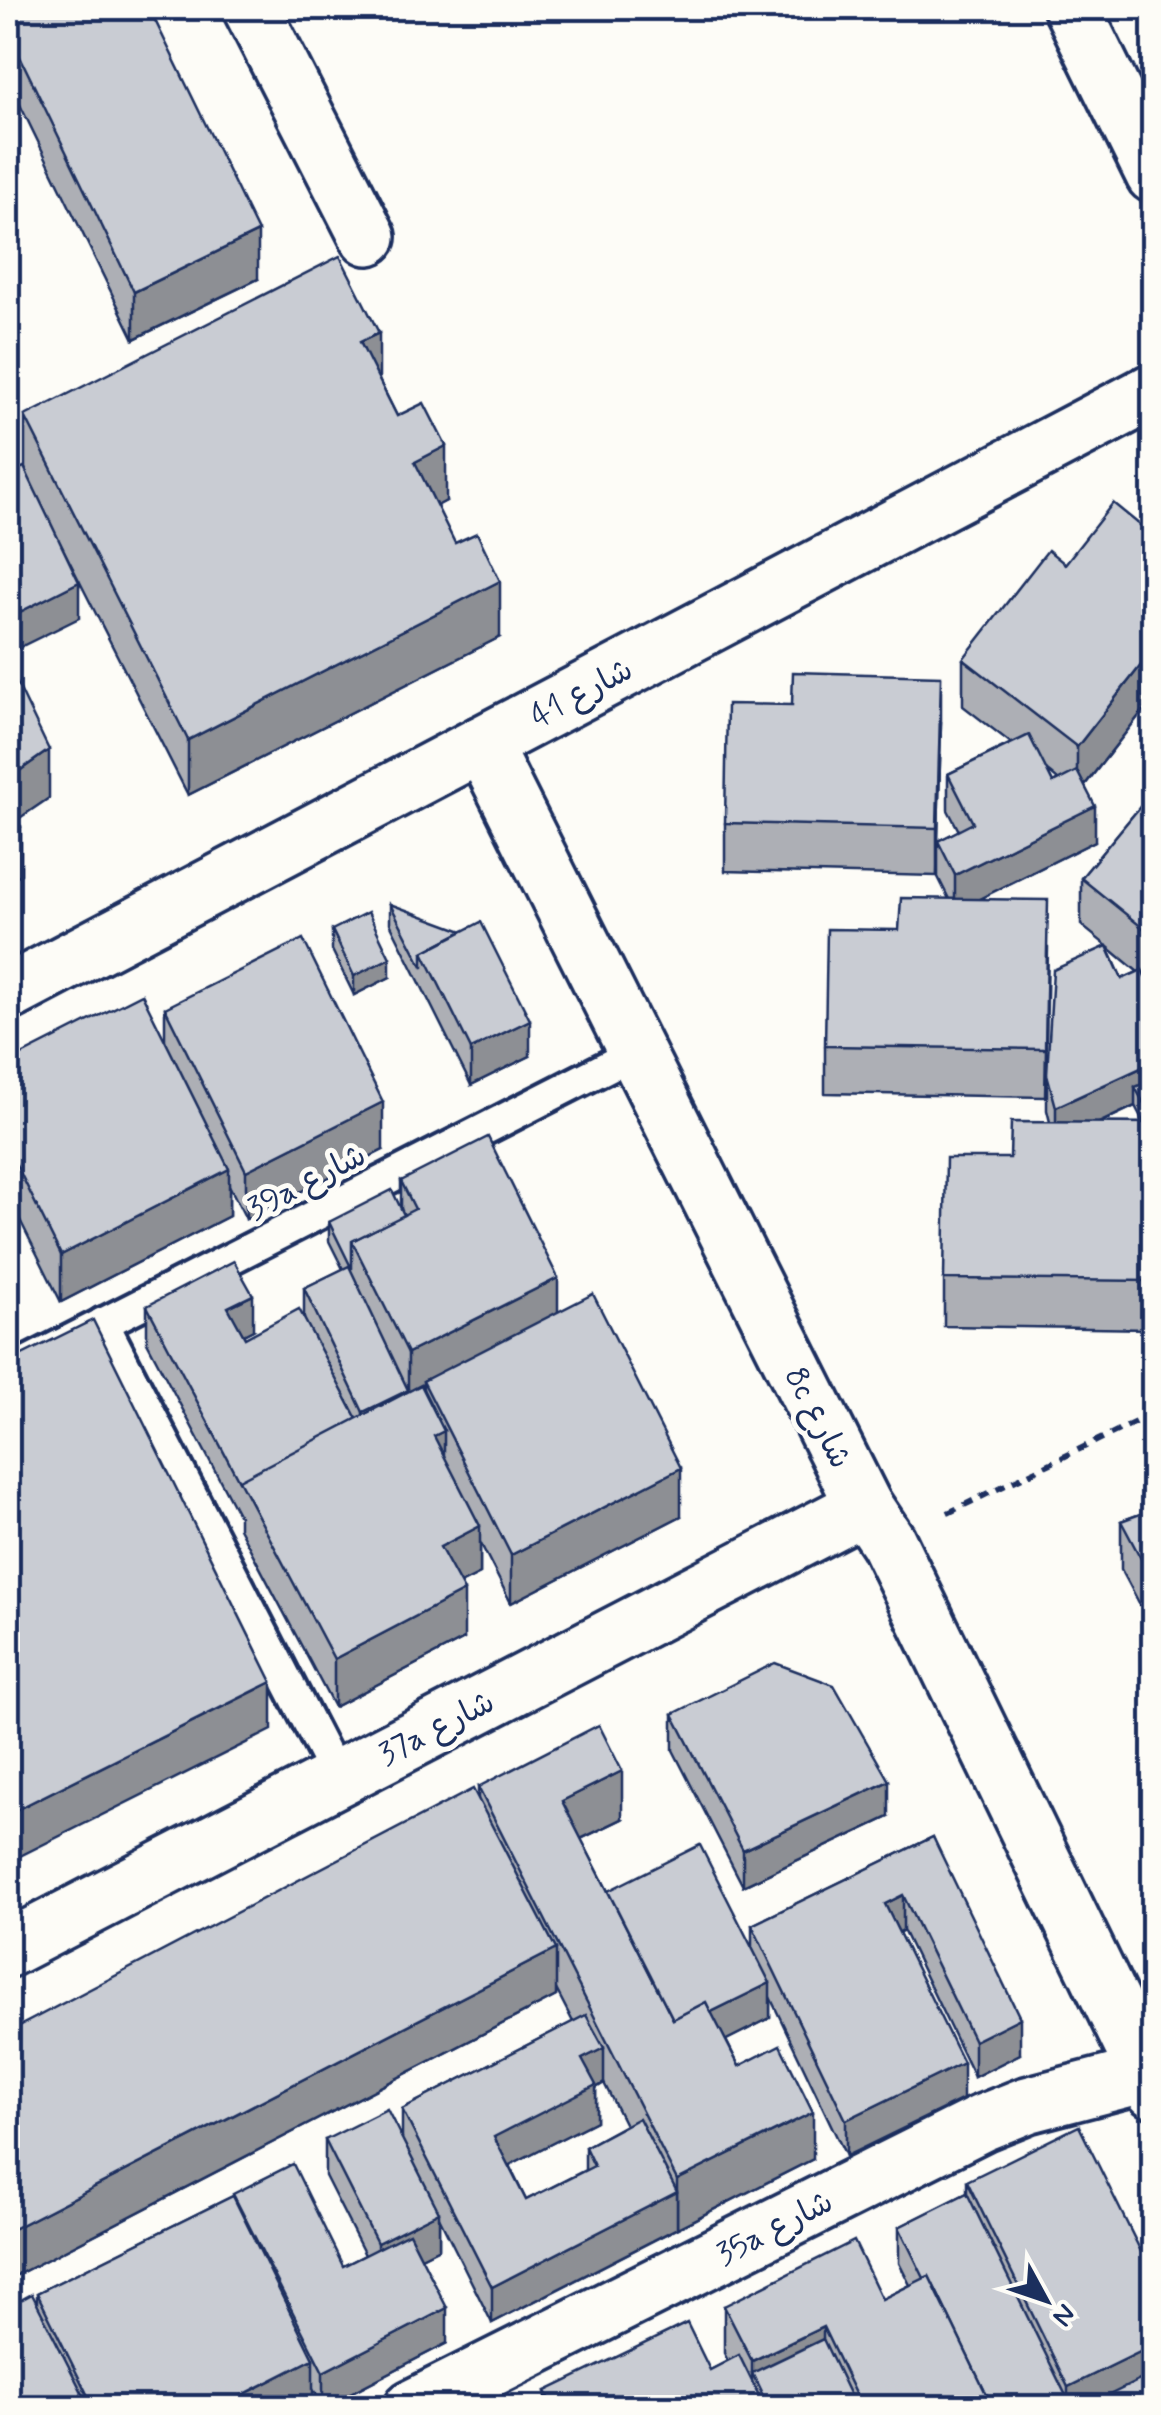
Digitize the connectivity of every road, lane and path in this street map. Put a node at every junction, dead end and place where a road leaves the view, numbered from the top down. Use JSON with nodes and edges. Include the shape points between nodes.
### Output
{"nodes":[{"id":1,"x":251,"y":8,"type":"edge"},
{"id":2,"x":1072,"y":8,"type":"edge"},
{"id":3,"x":1154,"y":175,"type":"edge"},
{"id":4,"x":368,"y":237,"type":"dead end"},
{"id":5,"x":1154,"y":391,"type":"edge"},
{"id":6,"x":482,"y":744,"type":"junction"},
{"id":7,"x":8,"y":994,"type":"edge"},
{"id":8,"x":636,"y":1052,"type":"junction"},
{"id":9,"x":103,"y":1323,"type":"junction"},
{"id":10,"x":8,"y":1372,"type":"edge"},
{"id":11,"x":1154,"y":1412,"type":"edge"},
{"id":12,"x":876,"y":1524,"type":"junction"},
{"id":13,"x":337,"y":1778,"type":"junction"},
{"id":14,"x":8,"y":1949,"type":"edge"},
{"id":15,"x":1150,"y":2082,"type":"edge"},
{"id":16,"x":412,"y":2408,"type":"edge"}],
"edges":[{"from":1,"to":4,"type":"street"},
{"from":2,"to":3,"type":"street"},
{"from":5,"to":6,"type":"street","name":"شارع 41"},
{"from":6,"to":7,"type":"street","name":"شارع 41"},
{"from":6,"to":8,"type":"street","name":"8c شارع"},
{"from":8,"to":9,"type":"lane","name":"39a شارع"},
{"from":8,"to":12,"type":"street","name":"8c شارع"},
{"from":9,"to":10,"type":"lane","name":"39a شارع"},
{"from":9,"to":13,"type":"lane"},
{"from":11,"to":12,"type":"path"},
{"from":12,"to":13,"type":"street","name":"37a شارع"},
{"from":12,"to":15,"type":"street","name":"8c شارع"},
{"from":13,"to":14,"type":"street","name":"37a شارع"},
{"from":15,"to":16,"type":"street","name":"35a شارع","via":[[1027,2104],[982,2122]]}]}
